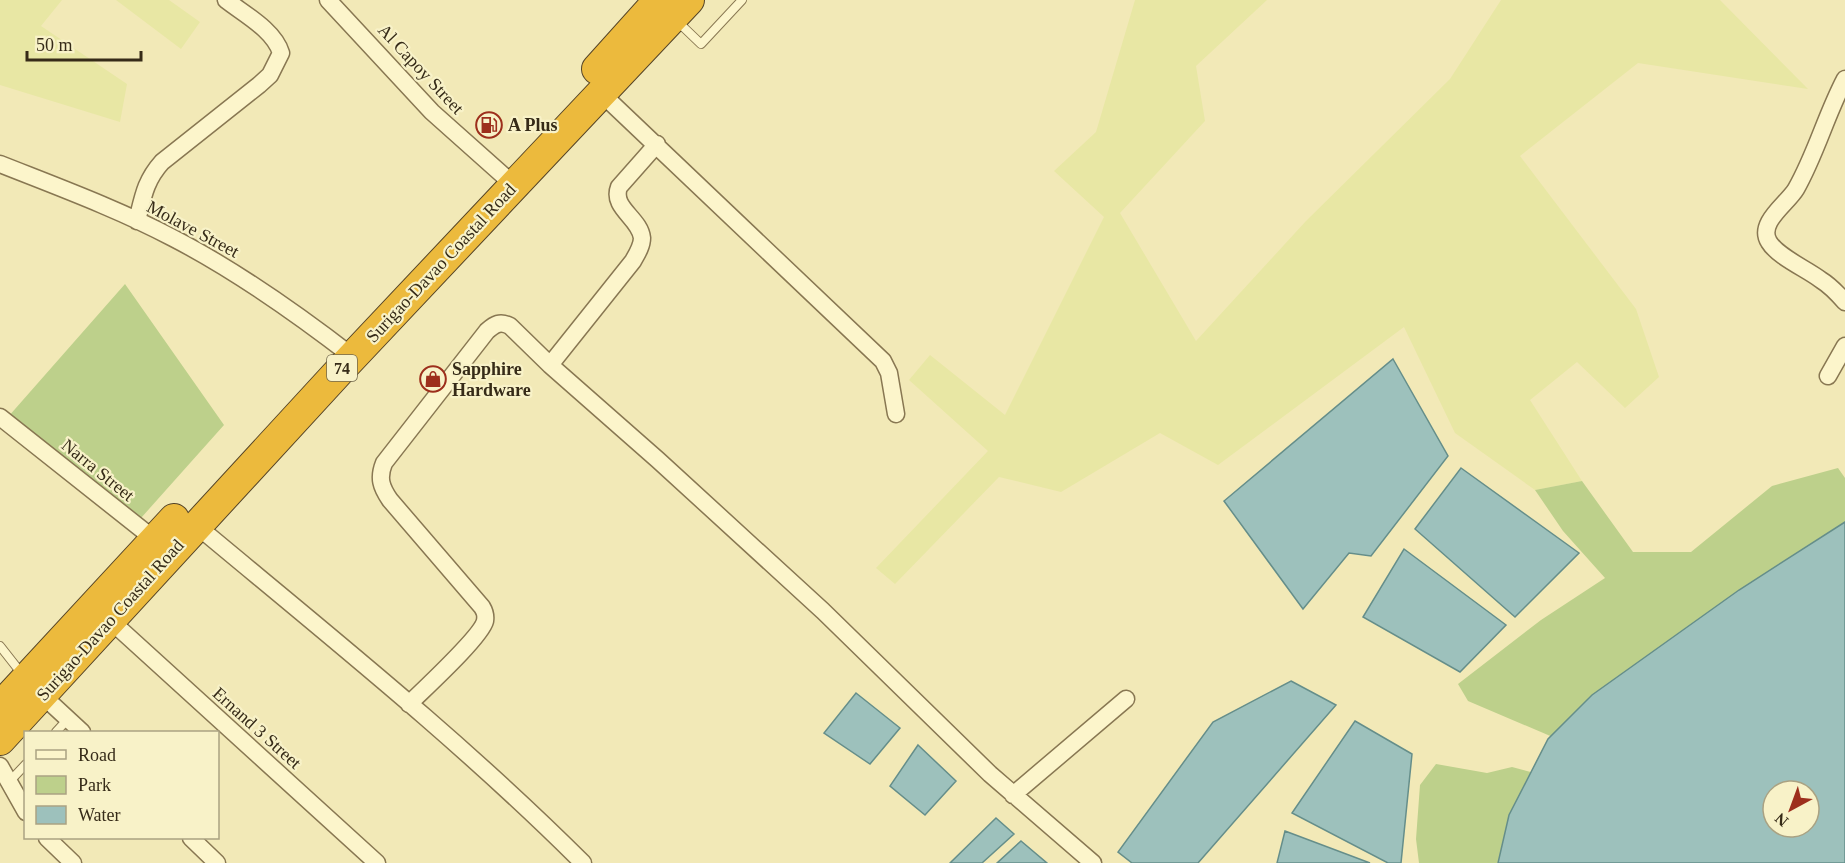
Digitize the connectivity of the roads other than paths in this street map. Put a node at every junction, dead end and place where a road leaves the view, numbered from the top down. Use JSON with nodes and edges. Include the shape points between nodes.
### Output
{"nodes":[{"id":1,"x":226,"y":0,"type":"edge"},
{"id":2,"x":328,"y":0,"type":"edge"},
{"id":3,"x":742,"y":0,"type":"edge"},
{"id":4,"x":674,"y":6,"type":"edge"},
{"id":5,"x":1845,"y":80,"type":"edge"},
{"id":6,"x":602,"y":94,"type":"junction"},
{"id":7,"x":657,"y":144,"type":"junction"},
{"id":8,"x":0,"y":164,"type":"edge"},
{"id":9,"x":507,"y":180,"type":"junction"},
{"id":10,"x":136,"y":221,"type":"junction"},
{"id":11,"x":1845,"y":302,"type":"edge"},
{"id":12,"x":1845,"y":346,"type":"edge"},
{"id":13,"x":346,"y":351,"type":"junction"},
{"id":14,"x":550,"y":365,"type":"junction"},
{"id":15,"x":1828,"y":376,"type":"dead end"},
{"id":16,"x":896,"y":414,"type":"dead end"},
{"id":17,"x":0,"y":417,"type":"edge"},
{"id":18,"x":196,"y":525,"type":"junction"},
{"id":19,"x":163,"y":547,"type":"junction"},
{"id":20,"x":111,"y":621,"type":"junction"},
{"id":21,"x":0,"y":646,"type":"edge"},
{"id":22,"x":34,"y":687,"type":"junction"},
{"id":23,"x":1126,"y":699,"type":"dead end"},
{"id":24,"x":409,"y":704,"type":"junction"},
{"id":25,"x":0,"y":707,"type":"edge"},
{"id":26,"x":68,"y":719,"type":"junction"},
{"id":27,"x":57,"y":731,"type":"edge"},
{"id":28,"x":81,"y":731,"type":"edge"},
{"id":29,"x":0,"y":740,"type":"edge"},
{"id":30,"x":0,"y":766,"type":"edge"},
{"id":31,"x":24,"y":766,"type":"edge"},
{"id":32,"x":9,"y":782,"type":"junction"},
{"id":33,"x":1013,"y":795,"type":"junction"},
{"id":34,"x":24,"y":808,"type":"edge"},
{"id":35,"x":49,"y":839,"type":"edge"},
{"id":36,"x":193,"y":839,"type":"edge"},
{"id":37,"x":73,"y":863,"type":"edge"},
{"id":38,"x":217,"y":863,"type":"edge"},
{"id":39,"x":377,"y":863,"type":"edge"},
{"id":40,"x":583,"y":863,"type":"edge"},
{"id":41,"x":1093,"y":863,"type":"edge"}],
"edges":[{"from":1,"to":10,"type":"street","via":[[268,33],[281,53],[270,75],[153,172]]},
{"from":2,"to":9,"type":"street","name":"Al Capoy Street","via":[[432,112]]},
{"from":3,"to":4,"type":"lane","via":[[701,44]]},
{"from":4,"to":6,"type":"highway","name":"Surigao-Davao Coastal Road","number":"74"},
{"from":4,"to":9,"type":"highway","name":"Surigao-Davao Coastal Road","number":"74"},
{"from":5,"to":11,"type":"street","via":[[1807,171],[1767,224],[1766,233],[1774,249],[1823,280]]},
{"from":6,"to":7,"type":"street"},
{"from":6,"to":9,"type":"highway","name":"Surigao-Davao Coastal Road","number":"74"},
{"from":7,"to":14,"type":"street","via":[[616,194],[636,223],[642,237],[640,249]]},
{"from":7,"to":16,"type":"street","via":[[883,361]]},
{"from":8,"to":10,"type":"street","name":"Molave Street"},
{"from":9,"to":13,"type":"highway","name":"Surigao-Davao Coastal Road","number":"74"},
{"from":10,"to":13,"type":"street","name":"Molave Street","via":[[208,257],[282,303]]},
{"from":12,"to":15,"type":"street"},
{"from":13,"to":18,"type":"highway","name":"Surigao-Davao Coastal Road","number":"74"},
{"from":13,"to":19,"type":"highway","name":"Surigao-Davao Coastal Road","number":"74"},
{"from":14,"to":24,"type":"street","via":[[510,326],[497,323],[384,463],[380,481],[384,490],[486,615],[473,639]]},
{"from":14,"to":33,"type":"street","via":[[823,611]]},
{"from":17,"to":19,"type":"street","name":"Narra Street"},
{"from":18,"to":19,"type":"highway","name":"Surigao-Davao Coastal Road","number":"74"},
{"from":18,"to":24,"type":"street"},
{"from":19,"to":20,"type":"highway","name":"Surigao-Davao Coastal Road","number":"74"},
{"from":19,"to":22,"type":"highway","name":"Surigao-Davao Coastal Road","number":"74"},
{"from":20,"to":22,"type":"highway","name":"Surigao-Davao Coastal Road","number":"74"},
{"from":20,"to":39,"type":"street","name":"Ernand 3 Street"},
{"from":21,"to":22,"type":"lane"},
{"from":22,"to":25,"type":"highway","name":"Surigao-Davao Coastal Road","number":"74"},
{"from":22,"to":26,"type":"street"},
{"from":22,"to":29,"type":"highway","name":"Surigao-Davao Coastal Road","number":"74"},
{"from":23,"to":33,"type":"street"},
{"from":24,"to":40,"type":"street"},
{"from":26,"to":27,"type":"lane"},
{"from":26,"to":28,"type":"street"},
{"from":30,"to":32,"type":"street"},
{"from":31,"to":32,"type":"lane"},
{"from":32,"to":34,"type":"street"},
{"from":33,"to":41,"type":"street"},
{"from":35,"to":37,"type":"street"},
{"from":36,"to":38,"type":"street"}]}
